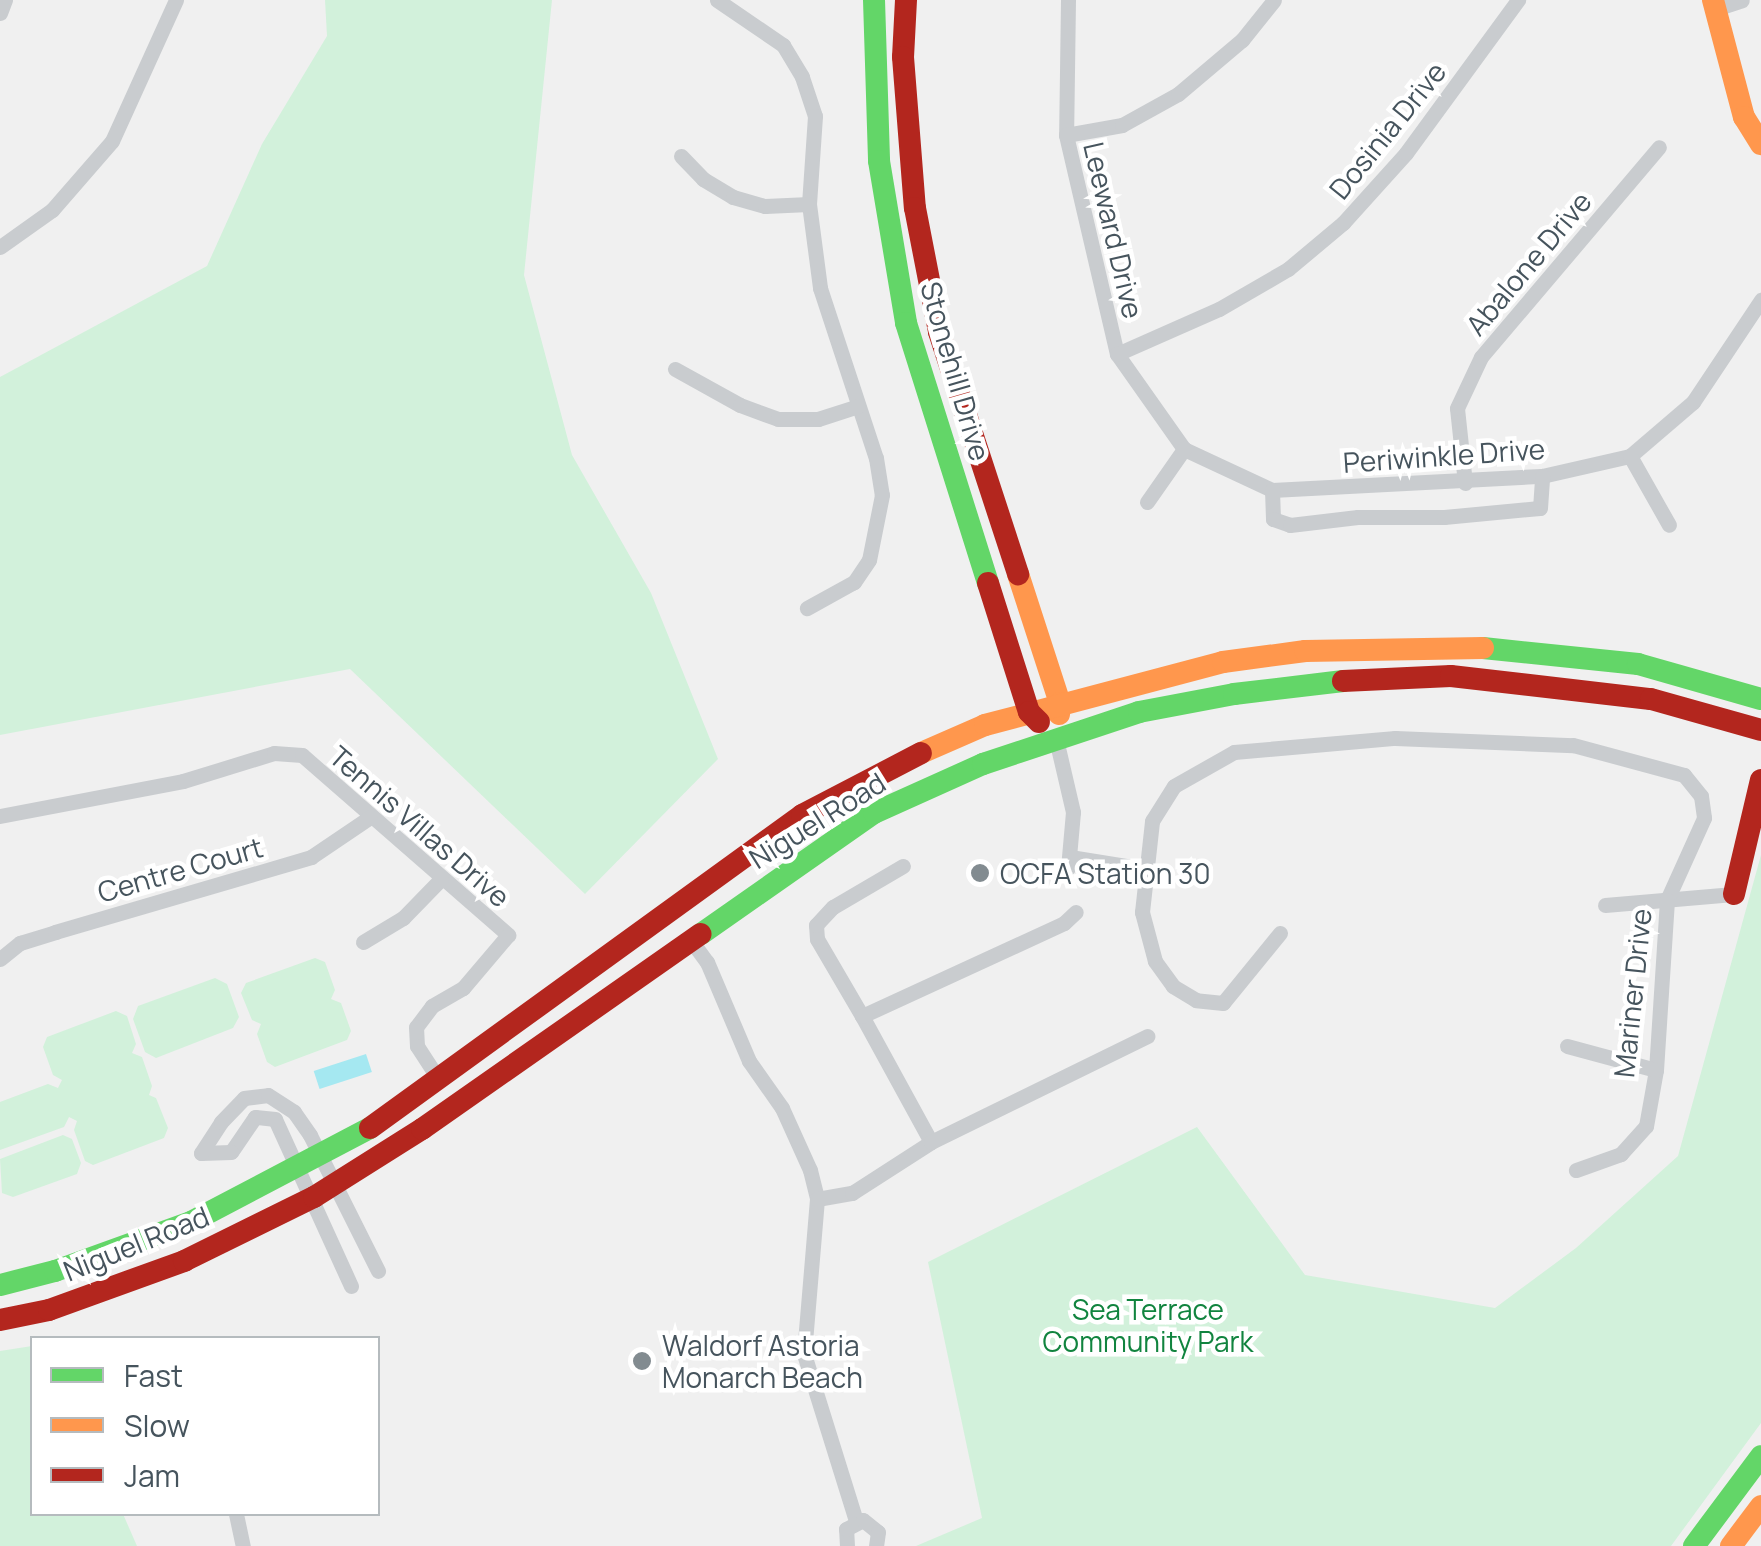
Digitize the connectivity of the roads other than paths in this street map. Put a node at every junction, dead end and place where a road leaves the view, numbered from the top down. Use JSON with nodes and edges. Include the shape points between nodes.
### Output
{"nodes":[{"id":1,"x":6,"y":0,"type":"edge"},
{"id":2,"x":176,"y":0,"type":"edge"},
{"id":3,"x":717,"y":0,"type":"edge"},
{"id":4,"x":874,"y":0,"type":"edge"},
{"id":5,"x":906,"y":0,"type":"edge"},
{"id":6,"x":1068,"y":0,"type":"edge"},
{"id":7,"x":1274,"y":0,"type":"edge"},
{"id":8,"x":1518,"y":0,"type":"edge"},
{"id":9,"x":1742,"y":0,"type":"edge"},
{"id":10,"x":1714,"y":4,"type":"edge"},
{"id":11,"x":0,"y":13,"type":"edge"},
{"id":12,"x":1066,"y":135,"type":"junction"},
{"id":13,"x":1761,"y":144,"type":"edge"},
{"id":14,"x":1660,"y":147,"type":"dead end"},
{"id":15,"x":681,"y":156,"type":"dead end"},
{"id":16,"x":810,"y":204,"type":"junction"},
{"id":17,"x":0,"y":247,"type":"edge"},
{"id":18,"x":1761,"y":300,"type":"edge"},
{"id":19,"x":1117,"y":354,"type":"junction"},
{"id":20,"x":675,"y":369,"type":"dead end"},
{"id":21,"x":858,"y":406,"type":"junction"},
{"id":22,"x":1184,"y":449,"type":"junction"},
{"id":23,"x":1630,"y":456,"type":"junction"},
{"id":24,"x":1542,"y":476,"type":"junction"},
{"id":25,"x":1465,"y":482,"type":"junction"},
{"id":26,"x":1272,"y":490,"type":"junction"},
{"id":27,"x":1147,"y":502,"type":"dead end"},
{"id":28,"x":1668,"y":526,"type":"dead end"},
{"id":29,"x":806,"y":608,"type":"dead end"},
{"id":30,"x":1761,"y":699,"type":"edge"},
{"id":31,"x":1060,"y":703,"type":"junction"},
{"id":32,"x":1029,"y":712,"type":"junction"},
{"id":33,"x":1761,"y":730,"type":"edge"},
{"id":34,"x":1056,"y":739,"type":"junction"},
{"id":35,"x":1761,"y":780,"type":"edge"},
{"id":36,"x":0,"y":816,"type":"edge"},
{"id":37,"x":370,"y":817,"type":"junction"},
{"id":38,"x":902,"y":866,"type":"dead end"},
{"id":39,"x":1146,"y":869,"type":"junction"},
{"id":40,"x":441,"y":879,"type":"junction"},
{"id":41,"x":1734,"y":894,"type":"joint"},
{"id":42,"x":1667,"y":900,"type":"junction"},
{"id":43,"x":1605,"y":904,"type":"dead end"},
{"id":44,"x":1076,"y":912,"type":"dead end"},
{"id":45,"x":1280,"y":933,"type":"dead end"},
{"id":46,"x":690,"y":939,"type":"junction"},
{"id":47,"x":363,"y":942,"type":"dead end"},
{"id":48,"x":0,"y":959,"type":"edge"},
{"id":49,"x":862,"y":1016,"type":"junction"},
{"id":50,"x":1147,"y":1036,"type":"dead end"},
{"id":51,"x":1567,"y":1046,"type":"dead end"},
{"id":52,"x":1656,"y":1070,"type":"junction"},
{"id":53,"x":438,"y":1077,"type":"junction"},
{"id":54,"x":932,"y":1142,"type":"junction"},
{"id":55,"x":310,"y":1162,"type":"junction"},
{"id":56,"x":1576,"y":1170,"type":"dead end"},
{"id":57,"x":336,"y":1184,"type":"junction"},
{"id":58,"x":314,"y":1196,"type":"junction"},
{"id":59,"x":818,"y":1198,"type":"junction"},
{"id":60,"x":378,"y":1271,"type":"dead end"},
{"id":61,"x":0,"y":1285,"type":"edge"},
{"id":62,"x":351,"y":1286,"type":"dead end"},
{"id":63,"x":0,"y":1320,"type":"edge"},
{"id":64,"x":1761,"y":1456,"type":"edge"},
{"id":65,"x":1761,"y":1506,"type":"edge"},
{"id":66,"x":236,"y":1516,"type":"edge"},
{"id":67,"x":856,"y":1521,"type":"junction"},
{"id":68,"x":243,"y":1546,"type":"edge"},
{"id":69,"x":847,"y":1546,"type":"edge"},
{"id":70,"x":876,"y":1546,"type":"edge"},
{"id":71,"x":1694,"y":1546,"type":"edge"},
{"id":72,"x":1731,"y":1546,"type":"edge"}],
"edges":[{"from":1,"to":11,"type":"street"},
{"from":2,"to":17,"type":"street","via":[[112,141],[52,210]]},
{"from":3,"to":16,"type":"street","via":[[783,45],[802,77],[815,116]]},
{"from":4,"to":32,"type":"main road","name":"Stonehill Drive","via":[[878,160],[906,323]]},
{"from":5,"to":31,"type":"main road","name":"Stonehill Drive","via":[[903,56],[915,208],[939,332]]},
{"from":6,"to":12,"type":"street","name":"Leeward Drive"},
{"from":7,"to":12,"type":"street","via":[[1242,40],[1178,94],[1122,125]]},
{"from":8,"to":19,"type":"street","name":"Dosinia Drive","via":[[1406,153],[1343,223],[1288,269]]},
{"from":9,"to":10,"type":"street"},
{"from":10,"to":13,"type":"main road","via":[[1744,117]]},
{"from":12,"to":19,"type":"street","name":"Leeward Drive"},
{"from":14,"to":25,"type":"street","name":"Abalone Drive","via":[[1480,357],[1457,408]]},
{"from":15,"to":16,"type":"street","via":[[733,197],[765,206]]},
{"from":16,"to":21,"type":"street","via":[[820,288]]},
{"from":18,"to":23,"type":"street","name":"Periwinkle Drive","via":[[1693,402]]},
{"from":19,"to":22,"type":"street","name":"Leeward Drive"},
{"from":20,"to":21,"type":"street","via":[[778,419],[818,419]]},
{"from":21,"to":29,"type":"street","via":[[882,495],[877,532],[854,582]]},
{"from":22,"to":26,"type":"street","name":"Periwinkle Drive"},
{"from":22,"to":27,"type":"street"},
{"from":23,"to":24,"type":"street","name":"Periwinkle Drive"},
{"from":23,"to":28,"type":"street"},
{"from":24,"to":25,"type":"street","name":"Periwinkle Drive"},
{"from":24,"to":26,"type":"street","via":[[1540,508],[1444,517],[1290,524],[1272,519]]},
{"from":25,"to":26,"type":"street","name":"Periwinkle Drive"},
{"from":30,"to":31,"type":"main road","name":"Niguel Road","via":[[1638,664],[1452,647],[1222,662]]},
{"from":31,"to":32,"type":"main road","name":"Niguel Road"},
{"from":31,"to":34,"type":"main road","name":"Stonehill Drive"},
{"from":32,"to":34,"type":"main road","name":"Stonehill Drive"},
{"from":32,"to":53,"type":"main road","name":"Niguel Road","via":[[912,757],[802,814]]},
{"from":33,"to":34,"type":"main road","name":"Niguel Road","via":[[1651,698],[1451,676],[1312,682],[1234,694],[1139,712]]},
{"from":34,"to":39,"type":"street","name":"Stonehill Drive","via":[[1073,812],[1069,862]]},
{"from":34,"to":46,"type":"main road","name":"Niguel Road","via":[[874,813]]},
{"from":35,"to":41,"type":"main road","name":"Mariner Drive"},
{"from":36,"to":37,"type":"street","name":"Tennis Villas Drive","via":[[183,781],[274,753],[302,755]]},
{"from":37,"to":40,"type":"street","name":"Tennis Villas Drive"},
{"from":37,"to":48,"type":"street","name":"Centre Court","via":[[312,857],[55,932]]},
{"from":38,"to":49,"type":"street","via":[[816,925],[817,939]]},
{"from":39,"to":42,"type":"street","via":[[1152,821],[1174,786],[1234,752],[1396,738],[1573,745],[1684,775],[1700,796],[1700,834]]},
{"from":39,"to":45,"type":"street","via":[[1142,912],[1155,961],[1173,986],[1196,1000],[1222,1003]]},
{"from":40,"to":47,"type":"street","via":[[403,918]]},
{"from":40,"to":53,"type":"street","name":"Tennis Villas Drive","via":[[508,935],[463,988],[432,1006],[416,1026],[417,1046]]},
{"from":41,"to":42,"type":"street","name":"Mariner Drive"},
{"from":42,"to":43,"type":"street"},
{"from":42,"to":52,"type":"street","name":"Mariner Drive"},
{"from":44,"to":49,"type":"street"},
{"from":46,"to":57,"type":"main road","name":"Niguel Road"},
{"from":46,"to":59,"type":"street","via":[[707,962],[749,1061],[794,1130]]},
{"from":49,"to":54,"type":"street"},
{"from":50,"to":54,"type":"street"},
{"from":51,"to":52,"type":"street"},
{"from":52,"to":56,"type":"street","name":"Mariner Drive","via":[[1646,1126],[1621,1154]]},
{"from":53,"to":55,"type":"main road","name":"Niguel Road"},
{"from":54,"to":59,"type":"street","via":[[852,1193]]},
{"from":55,"to":55,"type":"street","via":[[294,1112],[255,1094],[235,1104],[201,1153],[231,1152],[248,1124],[264,1115]]},
{"from":55,"to":57,"type":"street"},
{"from":55,"to":58,"type":"street"},
{"from":55,"to":61,"type":"main road","name":"Niguel Road","via":[[191,1222]]},
{"from":57,"to":58,"type":"main road","name":"Niguel Road"},
{"from":57,"to":60,"type":"street"},
{"from":58,"to":62,"type":"street"},
{"from":58,"to":63,"type":"main road","name":"Niguel Road","via":[[184,1260],[48,1310]]},
{"from":59,"to":67,"type":"street","via":[[804,1354]]},
{"from":64,"to":71,"type":"main road"},
{"from":65,"to":72,"type":"main road"},
{"from":66,"to":68,"type":"street"},
{"from":67,"to":69,"type":"street","via":[[846,1530]]},
{"from":67,"to":70,"type":"street","via":[[875,1526]]}]}
